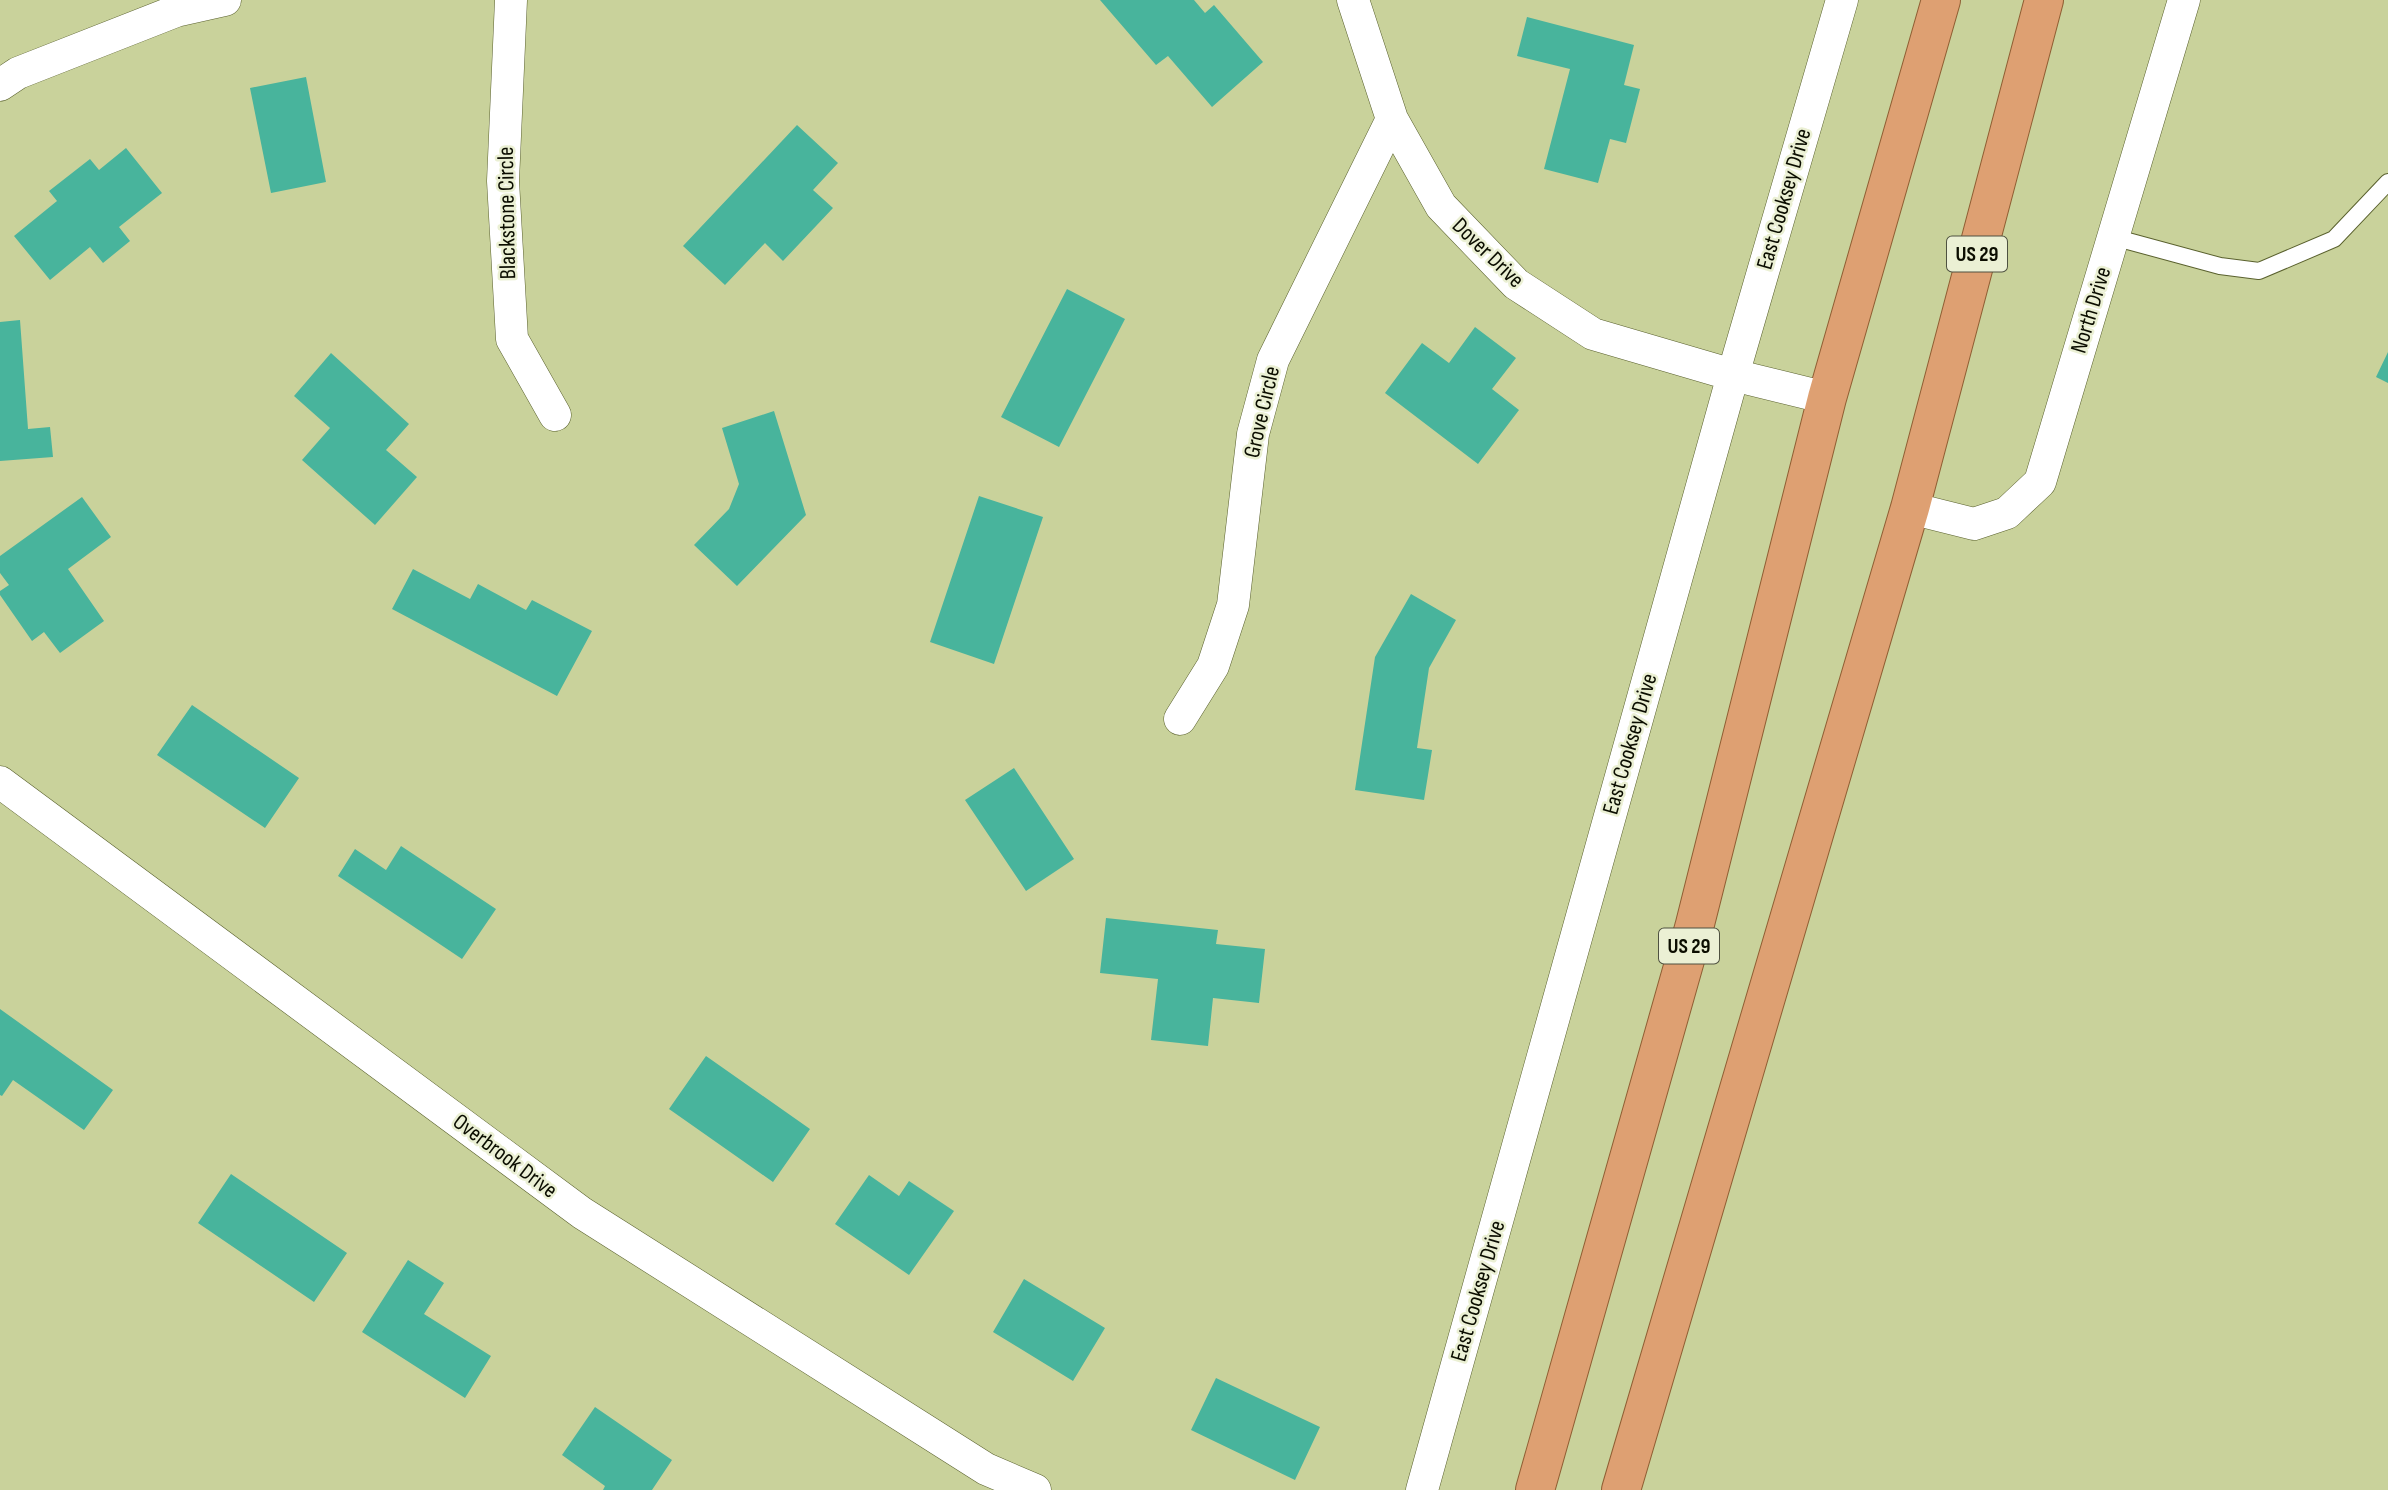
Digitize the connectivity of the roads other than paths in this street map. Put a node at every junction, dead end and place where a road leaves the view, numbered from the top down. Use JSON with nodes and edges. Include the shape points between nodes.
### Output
{"nodes":[{"id":1,"x":225,"y":0,"type":"edge"},
{"id":2,"x":511,"y":0,"type":"edge"},
{"id":3,"x":1353,"y":0,"type":"edge"},
{"id":4,"x":1842,"y":0,"type":"edge"},
{"id":5,"x":1941,"y":0,"type":"edge"},
{"id":6,"x":2044,"y":0,"type":"edge"},
{"id":7,"x":2184,"y":0,"type":"edge"},
{"id":8,"x":0,"y":85,"type":"edge"},
{"id":9,"x":1392,"y":119,"type":"junction"},
{"id":10,"x":2388,"y":182,"type":"edge"},
{"id":11,"x":2113,"y":237,"type":"junction"},
{"id":12,"x":1732,"y":375,"type":"junction"},
{"id":13,"x":1827,"y":398,"type":"junction"},
{"id":14,"x":555,"y":415,"type":"dead end"},
{"id":15,"x":1910,"y":508,"type":"junction"},
{"id":16,"x":1180,"y":719,"type":"dead end"},
{"id":17,"x":0,"y":782,"type":"edge"},
{"id":18,"x":1035,"y":1490,"type":"edge"},
{"id":19,"x":1422,"y":1490,"type":"edge"},
{"id":20,"x":1535,"y":1490,"type":"edge"},
{"id":21,"x":1621,"y":1490,"type":"edge"}],
"edges":[{"from":1,"to":8,"type":"street","via":[[176,11],[18,72]]},
{"from":2,"to":14,"type":"street","name":"Blackstone Circle","via":[[503,181],[512,339]]},
{"from":3,"to":9,"type":"street","name":"Dover Drive"},
{"from":4,"to":12,"type":"street","name":"East Cooksey Drive"},
{"from":5,"to":13,"type":"highway","number":"US 29"},
{"from":6,"to":15,"type":"highway","number":"US 29"},
{"from":7,"to":11,"type":"street","name":"North Drive"},
{"from":9,"to":12,"type":"street","name":"Dover Drive","via":[[1441,206],[1516,284],[1593,334]]},
{"from":9,"to":16,"type":"street","name":"Grove Circle","via":[[1273,360],[1253,434],[1233,605],[1213,666]]},
{"from":10,"to":11,"type":"lane","via":[[2334,240],[2259,271],[2220,266]]},
{"from":11,"to":15,"type":"street","name":"North Drive","via":[[2039,482],[2007,513],[1974,524]]},
{"from":12,"to":13,"type":"street","name":"Dover Drive"},
{"from":12,"to":19,"type":"street","name":"East Cooksey Drive"},
{"from":13,"to":20,"type":"highway","number":"US 29","via":[[1694,929]]},
{"from":15,"to":21,"type":"highway","number":"US 29"},
{"from":17,"to":18,"type":"street","name":"Overbrook Drive","via":[[582,1213],[986,1469]]}]}
